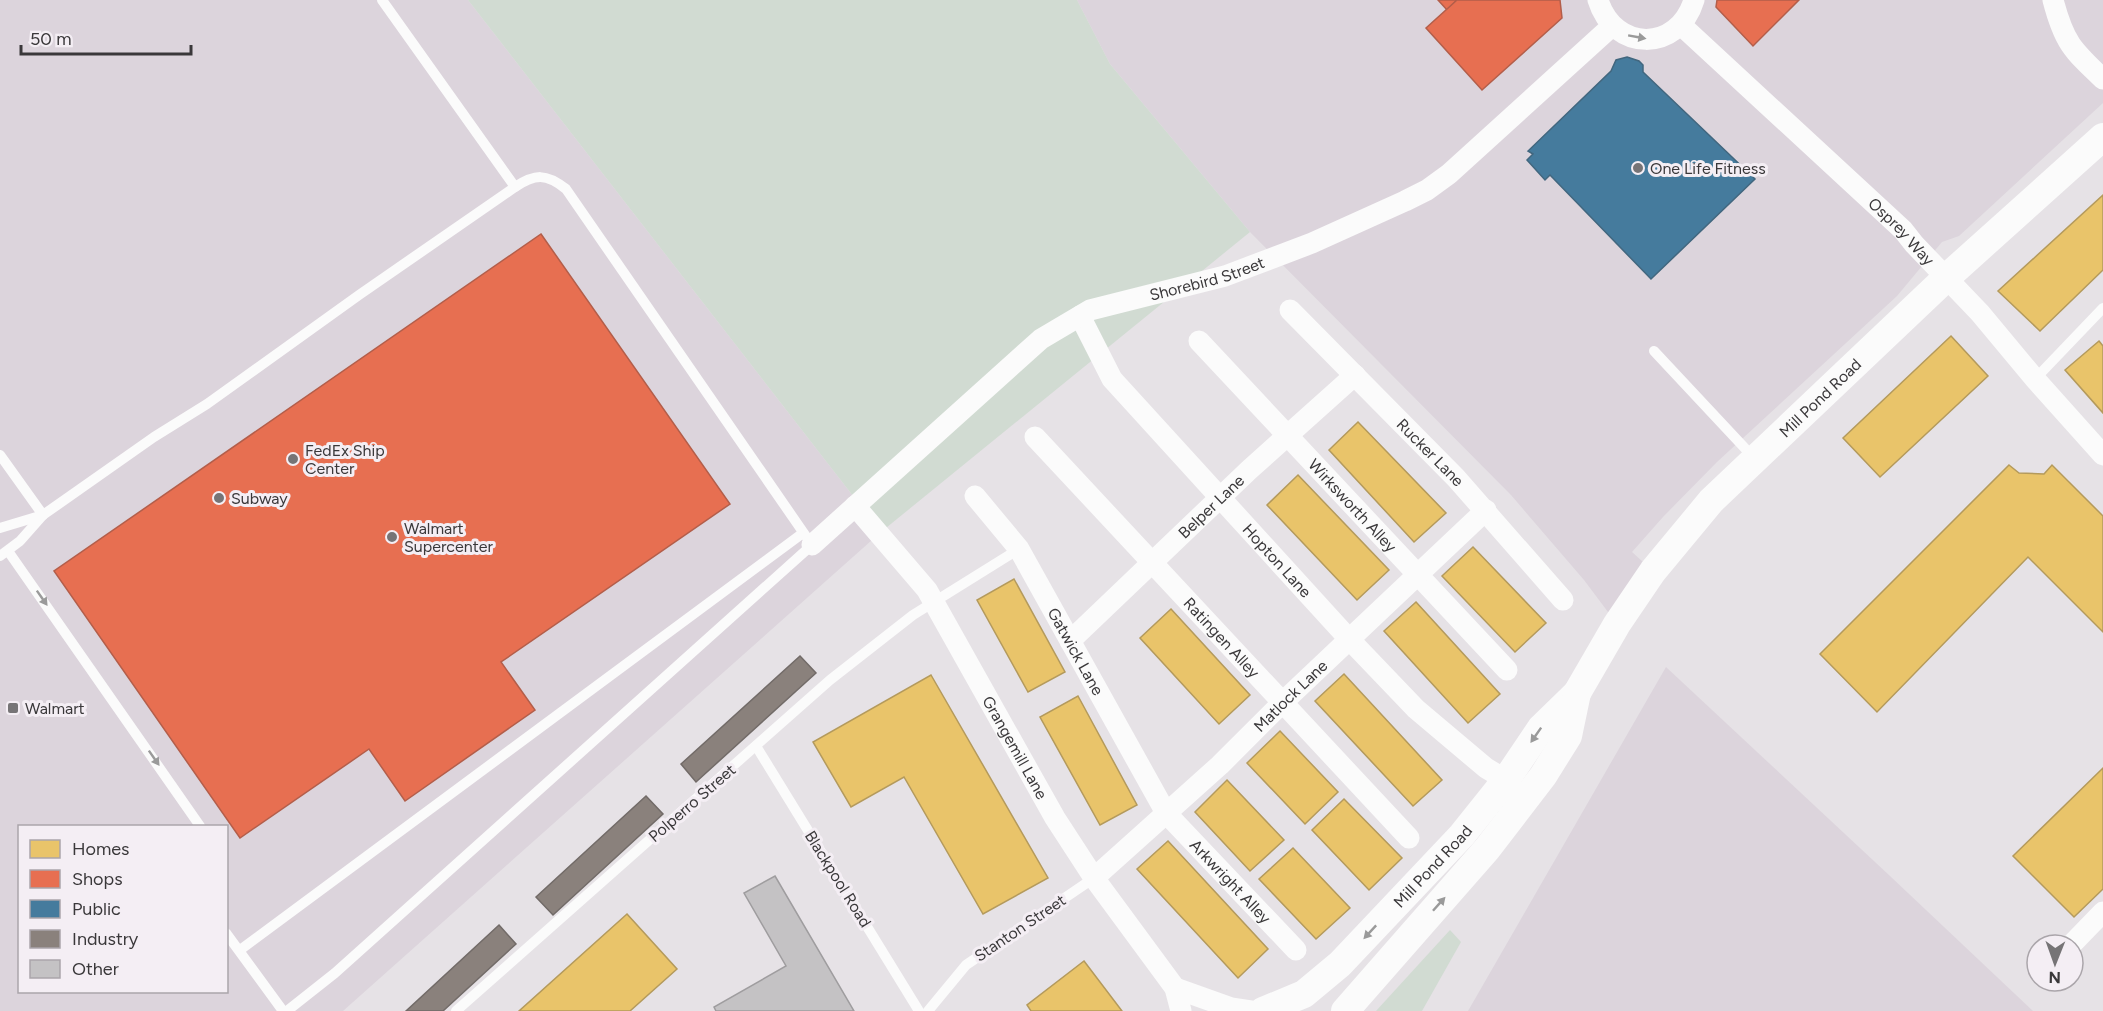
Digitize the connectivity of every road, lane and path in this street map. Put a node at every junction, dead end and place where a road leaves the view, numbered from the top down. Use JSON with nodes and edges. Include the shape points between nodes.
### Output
{"nodes":[{"id":1,"x":382,"y":0,"type":"edge"},
{"id":2,"x":1598,"y":0,"type":"edge"},
{"id":3,"x":1694,"y":0,"type":"edge"},
{"id":4,"x":2053,"y":0,"type":"edge"},
{"id":5,"x":1681,"y":25,"type":"junction"},
{"id":6,"x":1612,"y":26,"type":"junction"},
{"id":7,"x":2103,"y":79,"type":"edge"},
{"id":8,"x":2103,"y":137,"type":"edge"},
{"id":9,"x":515,"y":187,"type":"junction"},
{"id":10,"x":1946,"y":279,"type":"junction"},
{"id":11,"x":2103,"y":308,"type":"edge"},
{"id":12,"x":1290,"y":310,"type":"dead end"},
{"id":13,"x":1080,"y":316,"type":"junction"},
{"id":14,"x":1199,"y":341,"type":"dead end"},
{"id":15,"x":1654,"y":351,"type":"dead end"},
{"id":16,"x":1355,"y":375,"type":"junction"},
{"id":17,"x":2035,"y":379,"type":"junction"},
{"id":18,"x":1288,"y":436,"type":"junction"},
{"id":19,"x":1035,"y":437,"type":"dead end"},
{"id":20,"x":0,"y":455,"type":"edge"},
{"id":21,"x":2103,"y":455,"type":"edge"},
{"id":22,"x":1755,"y":459,"type":"junction"},
{"id":23,"x":975,"y":496,"type":"dead end"},
{"id":24,"x":1221,"y":497,"type":"junction"},
{"id":25,"x":855,"y":506,"type":"junction"},
{"id":26,"x":1486,"y":510,"type":"junction"},
{"id":27,"x":43,"y":515,"type":"junction"},
{"id":28,"x":0,"y":528,"type":"edge"},
{"id":29,"x":808,"y":539,"type":"junction"},
{"id":30,"x":1019,"y":549,"type":"junction"},
{"id":31,"x":4,"y":553,"type":"edge"},
{"id":32,"x":1151,"y":563,"type":"junction"},
{"id":33,"x":1418,"y":574,"type":"junction"},
{"id":34,"x":1563,"y":600,"type":"dead end"},
{"id":35,"x":933,"y":602,"type":"junction"},
{"id":36,"x":1349,"y":639,"type":"junction"},
{"id":37,"x":1070,"y":641,"type":"junction"},
{"id":38,"x":1507,"y":670,"type":"dead end"},
{"id":39,"x":1577,"y":693,"type":"junction"},
{"id":40,"x":1283,"y":702,"type":"junction"},
{"id":41,"x":756,"y":746,"type":"junction"},
{"id":42,"x":1506,"y":780,"type":"junction"},
{"id":43,"x":1166,"y":813,"type":"junction"},
{"id":44,"x":199,"y":825,"type":"edge"},
{"id":45,"x":1410,"y":838,"type":"dead end"},
{"id":46,"x":1094,"y":878,"type":"junction"},
{"id":47,"x":2103,"y":912,"type":"edge"},
{"id":48,"x":2083,"y":933,"type":"edge"},
{"id":49,"x":228,"y":935,"type":"edge"},
{"id":50,"x":240,"y":950,"type":"junction"},
{"id":51,"x":1296,"y":950,"type":"dead end"},
{"id":52,"x":1175,"y":988,"type":"junction"},
{"id":53,"x":285,"y":1011,"type":"edge"},
{"id":54,"x":456,"y":1011,"type":"edge"},
{"id":55,"x":920,"y":1011,"type":"edge"},
{"id":56,"x":928,"y":1011,"type":"edge"},
{"id":57,"x":1181,"y":1011,"type":"edge"},
{"id":58,"x":1251,"y":1011,"type":"edge"},
{"id":59,"x":1263,"y":1011,"type":"edge"},
{"id":60,"x":1345,"y":1011,"type":"edge"}],
"edges":[{"from":1,"to":9,"type":"lane"},
{"from":2,"to":6,"type":"street"},
{"from":3,"to":5,"type":"street"},
{"from":4,"to":7,"type":"street","via":[[2067,42]]},
{"from":6,"to":5,"type":"street","one_way":true,"via":[[1632,37],[1654,39]]},
{"from":5,"to":10,"type":"street","name":"Osprey Way","via":[[1903,230]]},
{"from":6,"to":13,"type":"street","name":"Shorebird Street","via":[[1427,190],[1312,243],[1226,276],[1140,296]]},
{"from":8,"to":10,"type":"street","name":"Mill Pond Road"},
{"from":9,"to":27,"type":"lane"},
{"from":9,"to":29,"type":"lane","via":[[529,178],[541,177],[554,179],[566,189]]},
{"from":10,"to":17,"type":"street","name":"Osprey Way"},
{"from":10,"to":22,"type":"street","name":"Mill Pond Road"},
{"from":11,"to":17,"type":"lane"},
{"from":12,"to":16,"type":"street","name":"Rucker Lane"},
{"from":13,"to":24,"type":"street","name":"Hopton Lane","via":[[1112,379]]},
{"from":13,"to":25,"type":"street","name":"Shorebird Street","via":[[1041,339]]},
{"from":14,"to":18,"type":"street","name":"Wirksworth Alley"},
{"from":15,"to":22,"type":"lane"},
{"from":16,"to":18,"type":"street","name":"Belper Lane"},
{"from":16,"to":26,"type":"street","name":"Rucker Lane"},
{"from":17,"to":21,"type":"street","name":"Osprey Way"},
{"from":18,"to":24,"type":"street","name":"Belper Lane"},
{"from":18,"to":33,"type":"street","name":"Wirksworth Alley"},
{"from":19,"to":32,"type":"street","name":"Ratingen Alley"},
{"from":20,"to":27,"type":"lane"},
{"from":22,"to":39,"type":"street","name":"Mill Pond Road","via":[[1711,501],[1659,561]]},
{"from":23,"to":30,"type":"street","name":"Gatwick Lane"},
{"from":24,"to":32,"type":"street","name":"Belper Lane"},
{"from":24,"to":36,"type":"street","name":"Hopton Lane"},
{"from":25,"to":29,"type":"street","name":"Shorebird Street"},
{"from":25,"to":35,"type":"street","name":"Grangemill Lane"},
{"from":26,"to":33,"type":"street","name":"Matlock Lane"},
{"from":26,"to":34,"type":"street","name":"Rucker Lane"},
{"from":27,"to":28,"type":"lane"},
{"from":27,"to":31,"type":"lane"},
{"from":29,"to":50,"type":"lane"},
{"from":29,"to":53,"type":"lane","via":[[335,973]]},
{"from":30,"to":35,"type":"lane","name":"Polperro Street"},
{"from":30,"to":37,"type":"street","name":"Gatwick Lane"},
{"from":31,"to":44,"type":"lane","one_way":true},
{"from":32,"to":37,"type":"street","name":"Belper Lane"},
{"from":32,"to":40,"type":"street","name":"Ratingen Alley"},
{"from":33,"to":36,"type":"street","name":"Matlock Lane"},
{"from":33,"to":38,"type":"street","name":"Wirksworth Alley"},
{"from":35,"to":41,"type":"lane","name":"Polperro Street","via":[[831,680]]},
{"from":35,"to":46,"type":"street","name":"Grangemill Lane","via":[[1055,818]]},
{"from":36,"to":40,"type":"street","name":"Matlock Lane"},
{"from":36,"to":42,"type":"street","name":"Hopton Lane","via":[[1416,709]]},
{"from":37,"to":43,"type":"street","name":"Gatwick Lane"},
{"from":39,"to":42,"type":"street","name":"Mill Pond Road","one_way":true,"via":[[1541,728]]},
{"from":60,"to":39,"type":"street","name":"Mill Pond Road","one_way":true,"via":[[1488,849],[1543,776],[1568,736]]},
{"from":40,"to":43,"type":"street","name":"Matlock Lane"},
{"from":40,"to":45,"type":"street","name":"Ratingen Alley"},
{"from":41,"to":54,"type":"lane","name":"Polperro Street"},
{"from":41,"to":55,"type":"lane","name":"Blackpool Road"},
{"from":42,"to":59,"type":"street","name":"Mill Pond Road","one_way":true,"via":[[1462,835],[1340,964],[1304,993]]},
{"from":43,"to":46,"type":"street","name":"Matlock Lane"},
{"from":43,"to":51,"type":"street","name":"Arkwright Alley"},
{"from":46,"to":52,"type":"street","name":"Grangemill Lane"},
{"from":46,"to":56,"type":"lane","name":"Stanton Street","via":[[966,965]]},
{"from":47,"to":48,"type":"street"},
{"from":49,"to":50,"type":"lane"},
{"from":50,"to":53,"type":"lane"},
{"from":52,"to":57,"type":"street"},
{"from":52,"to":58,"type":"street"}]}
